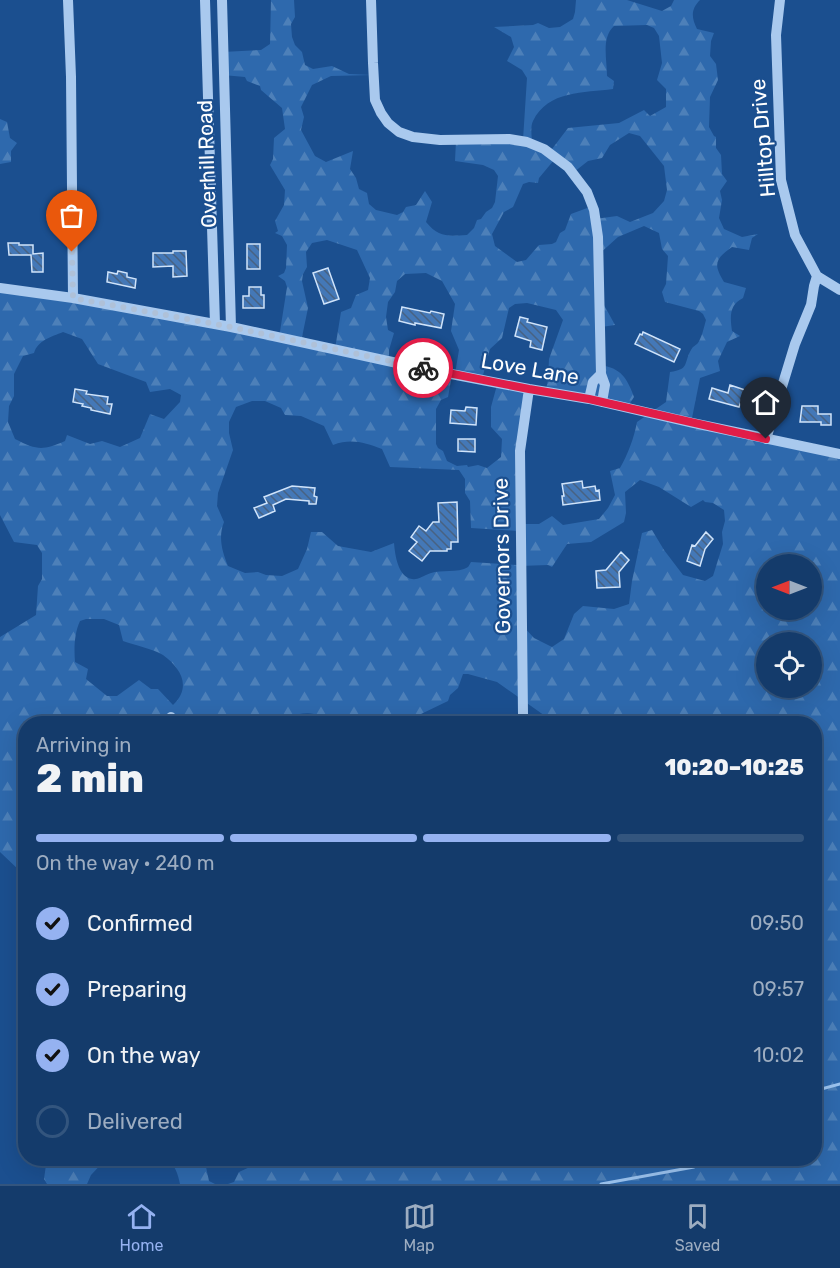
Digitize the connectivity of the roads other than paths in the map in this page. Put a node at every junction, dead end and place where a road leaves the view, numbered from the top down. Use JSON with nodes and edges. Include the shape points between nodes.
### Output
{"nodes":[{"id":1,"x":68,"y":0,"type":"edge"},
{"id":2,"x":205,"y":0,"type":"edge"},
{"id":3,"x":222,"y":0,"type":"edge"},
{"id":4,"x":371,"y":0,"type":"edge"},
{"id":5,"x":780,"y":0,"type":"edge"},
{"id":6,"x":817,"y":276,"type":"junction"},
{"id":7,"x":0,"y":288,"type":"edge"},
{"id":8,"x":840,"y":290,"type":"edge"},
{"id":9,"x":73,"y":298,"type":"junction"},
{"id":10,"x":215,"y":324,"type":"junction"},
{"id":11,"x":231,"y":327,"type":"junction"},
{"id":12,"x":601,"y":374,"type":"junction"},
{"id":13,"x":529,"y":389,"type":"junction"},
{"id":14,"x":589,"y":399,"type":"junction"},
{"id":15,"x":602,"y":402,"type":"junction"},
{"id":16,"x":766,"y":439,"type":"junction"},
{"id":17,"x":840,"y":454,"type":"edge"},
{"id":18,"x":523,"y":716,"type":"edge"}],
"edges":[{"from":1,"to":9,"type":"street"},
{"from":2,"to":10,"type":"street","name":"Overhill Road"},
{"from":3,"to":11,"type":"street","name":"Overhill Road"},
{"from":4,"to":12,"type":"street","via":[[375,100],[388,123],[413,137],[527,142],[568,167],[587,192],[598,237]]},
{"from":5,"to":6,"type":"street","name":"Hilltop Drive","via":[[776,35],[781,180],[795,235]]},
{"from":6,"to":8,"type":"street"},
{"from":6,"to":16,"type":"street"},
{"from":7,"to":9,"type":"street","name":"Love Lane"},
{"from":9,"to":10,"type":"street","name":"Love Lane"},
{"from":10,"to":11,"type":"street","name":"Love Lane"},
{"from":11,"to":13,"type":"street","name":"Love Lane"},
{"from":12,"to":14,"type":"street","via":[[593,382]]},
{"from":12,"to":15,"type":"street","via":[[605,385]]},
{"from":13,"to":14,"type":"street","name":"Love Lane"},
{"from":13,"to":18,"type":"street","name":"Governors Drive","via":[[520,450]]},
{"from":14,"to":15,"type":"street","name":"Love Lane"},
{"from":15,"to":16,"type":"street","name":"Love Lane"},
{"from":16,"to":17,"type":"street","name":"Love Lane"}]}
